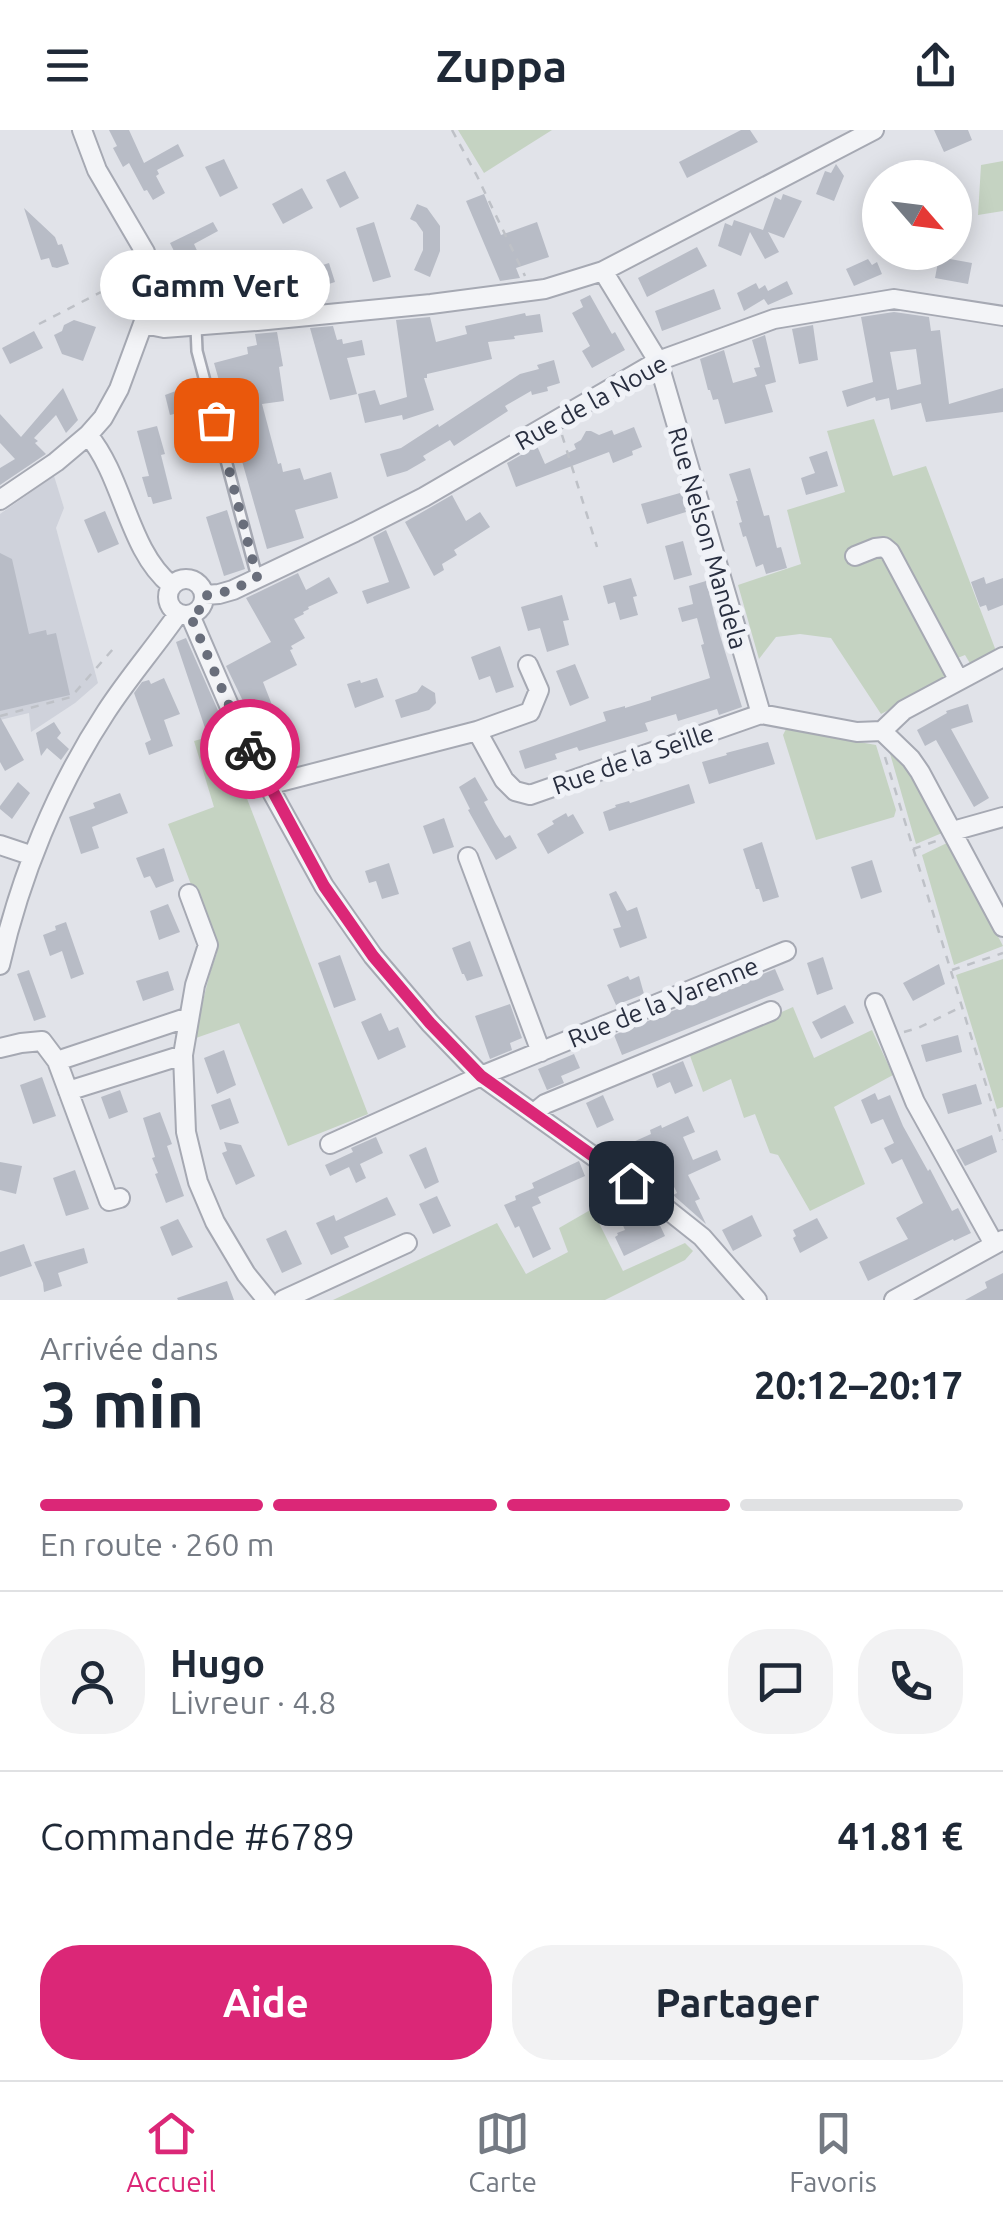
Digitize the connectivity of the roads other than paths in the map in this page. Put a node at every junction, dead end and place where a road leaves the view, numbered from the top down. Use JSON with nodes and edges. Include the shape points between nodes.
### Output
{"nodes":[{"id":1,"x":82,"y":130,"type":"edge"},
{"id":2,"x":874,"y":130,"type":"edge"},
{"id":3,"x":149,"y":268,"type":"junction"},
{"id":4,"x":603,"y":272,"type":"junction"},
{"id":5,"x":1003,"y":316,"type":"edge"},
{"id":6,"x":226,"y":322,"type":"junction"},
{"id":7,"x":144,"y":324,"type":"junction"},
{"id":8,"x":196,"y":327,"type":"junction"},
{"id":9,"x":658,"y":361,"type":"junction"},
{"id":10,"x":88,"y":435,"type":"junction"},
{"id":11,"x":0,"y":500,"type":"edge"},
{"id":12,"x":855,"y":556,"type":"dead end"},
{"id":13,"x":257,"y":577,"type":"junction"},
{"id":14,"x":171,"y":585,"type":"junction"},
{"id":15,"x":204,"y":596,"type":"junction"},
{"id":16,"x":184,"y":614,"type":"junction"},
{"id":17,"x":1003,"y":657,"type":"edge"},
{"id":18,"x":528,"y":666,"type":"dead end"},
{"id":19,"x":958,"y":679,"type":"junction"},
{"id":20,"x":761,"y":714,"type":"junction"},
{"id":21,"x":882,"y":730,"type":"junction"},
{"id":22,"x":478,"y":731,"type":"junction"},
{"id":23,"x":268,"y":785,"type":"junction"},
{"id":24,"x":1003,"y":817,"type":"edge"},
{"id":25,"x":953,"y":832,"type":"junction"},
{"id":26,"x":0,"y":845,"type":"edge"},
{"id":27,"x":33,"y":856,"type":"junction"},
{"id":28,"x":468,"y":857,"type":"dead end"},
{"id":29,"x":189,"y":894,"type":"dead end"},
{"id":30,"x":1003,"y":927,"type":"edge"},
{"id":31,"x":786,"y":951,"type":"dead end"},
{"id":32,"x":0,"y":965,"type":"edge"},
{"id":33,"x":875,"y":1003,"type":"dead end"},
{"id":34,"x":771,"y":1011,"type":"dead end"},
{"id":35,"x":188,"y":1017,"type":"junction"},
{"id":36,"x":0,"y":1048,"type":"edge"},
{"id":37,"x":540,"y":1052,"type":"junction"},
{"id":38,"x":182,"y":1054,"type":"junction"},
{"id":39,"x":56,"y":1061,"type":"junction"},
{"id":40,"x":481,"y":1076,"type":"junction"},
{"id":41,"x":68,"y":1091,"type":"junction"},
{"id":42,"x":534,"y":1113,"type":"junction"},
{"id":43,"x":330,"y":1144,"type":"dead end"},
{"id":44,"x":120,"y":1198,"type":"dead end"},
{"id":45,"x":998,"y":1242,"type":"edge"},
{"id":46,"x":407,"y":1243,"type":"dead end"},
{"id":47,"x":268,"y":1300,"type":"edge"},
{"id":48,"x":282,"y":1300,"type":"edge"},
{"id":49,"x":757,"y":1300,"type":"edge"},
{"id":50,"x":894,"y":1300,"type":"edge"}],
"edges":[{"from":1,"to":3,"type":"street"},
{"from":2,"to":4,"type":"street"},
{"from":3,"to":6,"type":"street","via":[[189,306]]},
{"from":3,"to":7,"type":"street"},
{"from":4,"to":6,"type":"street","via":[[528,292]]},
{"from":4,"to":9,"type":"street","name":"Rue Nelson Mandela"},
{"from":5,"to":9,"type":"street","name":"Rue de la Noue","via":[[894,299],[774,319]]},
{"from":6,"to":8,"type":"street"},
{"from":7,"to":8,"type":"street"},
{"from":7,"to":10,"type":"street","via":[[111,406]]},
{"from":8,"to":13,"type":"lane"},
{"from":9,"to":13,"type":"street","name":"Rue de la Noue","via":[[424,496]]},
{"from":9,"to":20,"type":"street","name":"Rue Nelson Mandela"},
{"from":10,"to":11,"type":"street"},
{"from":10,"to":14,"type":"street","via":[[157,574]]},
{"from":12,"to":19,"type":"street","via":[[875,548],[890,552]]},
{"from":13,"to":15,"type":"street","name":"Rue de la Noue"},
{"from":14,"to":15,"type":"street","via":[[192,579]]},
{"from":14,"to":16,"type":"street","via":[[168,602]]},
{"from":15,"to":16,"type":"street","via":[[199,610]]},
{"from":16,"to":23,"type":"street"},
{"from":16,"to":27,"type":"street","via":[[107,710]]},
{"from":17,"to":19,"type":"street"},
{"from":18,"to":22,"type":"street","via":[[538,690],[530,712]]},
{"from":19,"to":21,"type":"street"},
{"from":20,"to":21,"type":"street","via":[[858,732]]},
{"from":20,"to":22,"type":"street","name":"Rue de la Seille","via":[[530,795],[504,780]]},
{"from":21,"to":25,"type":"street","via":[[911,758]]},
{"from":22,"to":23,"type":"street"},
{"from":23,"to":40,"type":"street","via":[[324,886],[373,956]]},
{"from":24,"to":25,"type":"street"},
{"from":25,"to":30,"type":"street"},
{"from":26,"to":27,"type":"street"},
{"from":27,"to":32,"type":"street"},
{"from":28,"to":37,"type":"street","name":"Rue de la Varenne"},
{"from":29,"to":35,"type":"street","via":[[208,945]]},
{"from":31,"to":37,"type":"street","name":"Rue de la Varenne"},
{"from":33,"to":45,"type":"street","via":[[914,1102]]},
{"from":34,"to":42,"type":"street","name":"Rue de la Varenne"},
{"from":35,"to":38,"type":"street"},
{"from":35,"to":39,"type":"street"},
{"from":36,"to":39,"type":"street","via":[[42,1042]]},
{"from":37,"to":40,"type":"street","name":"Rue de la Varenne"},
{"from":38,"to":41,"type":"street"},
{"from":38,"to":47,"type":"street","via":[[186,1132],[198,1182],[215,1222]]},
{"from":39,"to":41,"type":"street"},
{"from":40,"to":42,"type":"street"},
{"from":40,"to":43,"type":"street","name":"Rue de la Varenne"},
{"from":41,"to":44,"type":"street","via":[[109,1201]]},
{"from":42,"to":49,"type":"street","via":[[702,1237]]},
{"from":45,"to":50,"type":"street"},
{"from":46,"to":48,"type":"street"}]}
